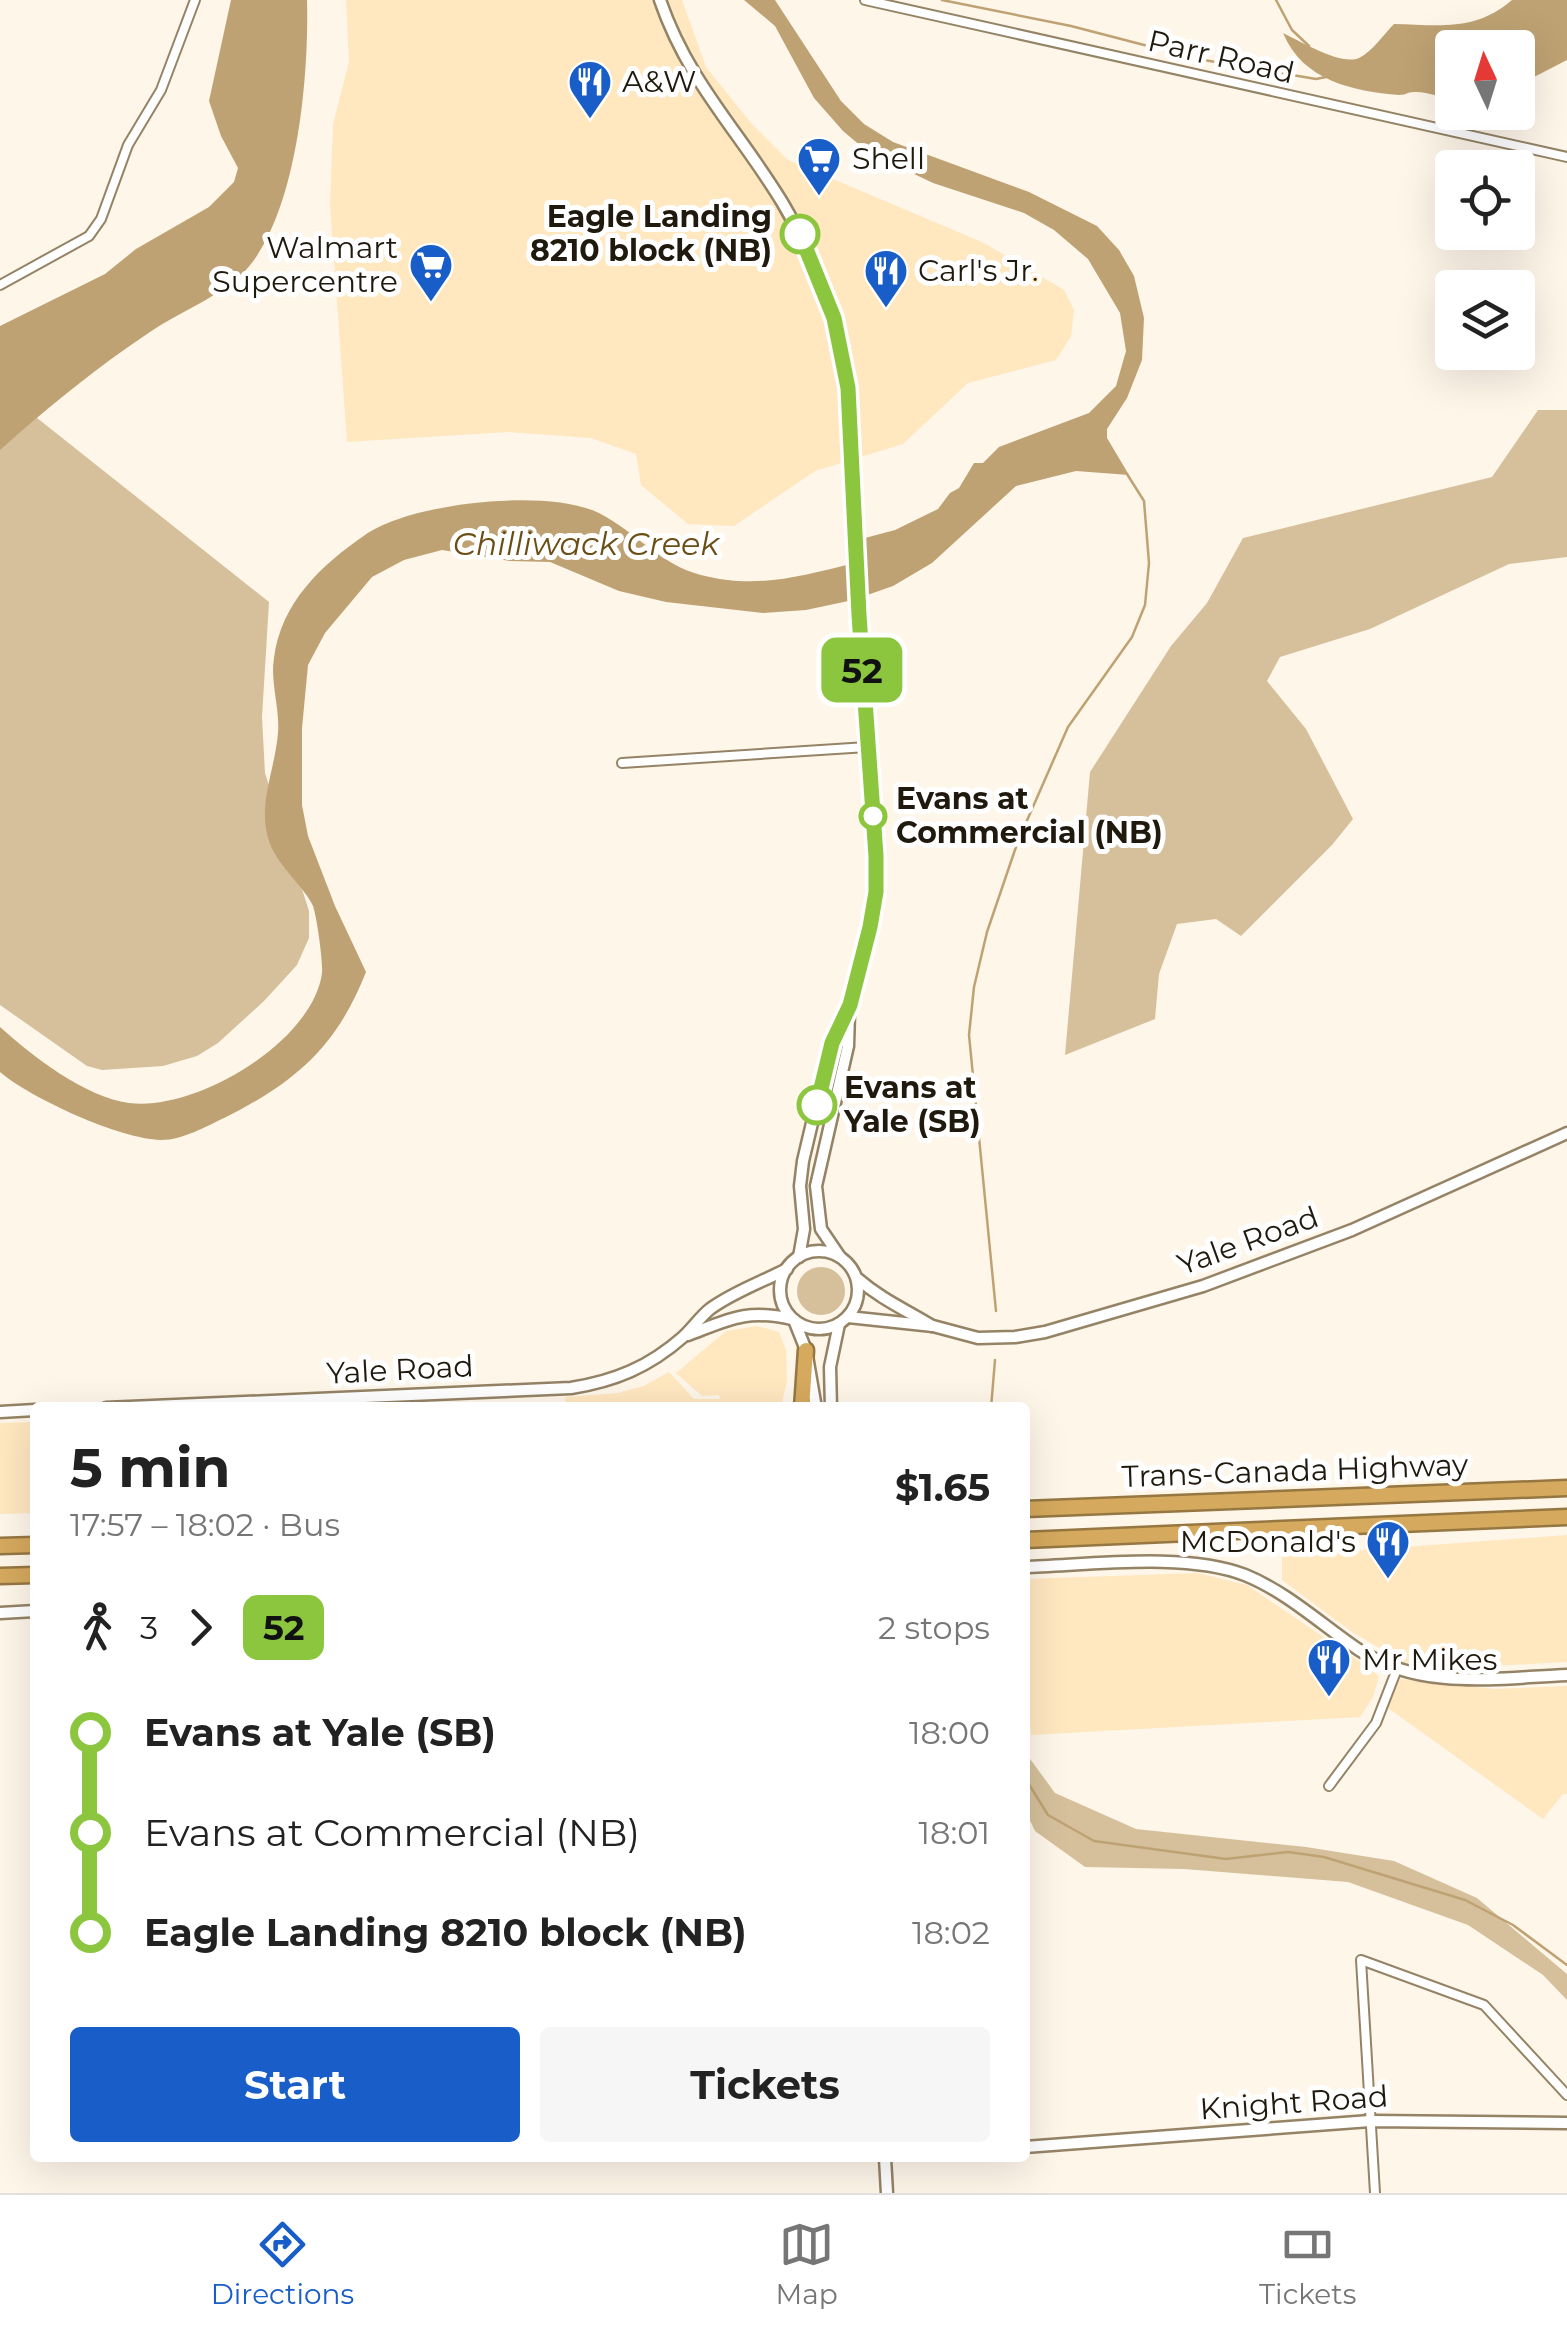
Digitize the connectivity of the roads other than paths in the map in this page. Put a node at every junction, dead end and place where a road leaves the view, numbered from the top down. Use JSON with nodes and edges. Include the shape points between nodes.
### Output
{"nodes":[{"id":1,"x":195,"y":0,"type":"edge"},
{"id":2,"x":660,"y":0,"type":"edge"},
{"id":3,"x":865,"y":0,"type":"edge"},
{"id":4,"x":1567,"y":158,"type":"edge"},
{"id":5,"x":0,"y":285,"type":"edge"},
{"id":6,"x":867,"y":747,"type":"junction"},
{"id":7,"x":622,"y":763,"type":"dead end"},
{"id":8,"x":850,"y":1005,"type":"junction"},
{"id":9,"x":1567,"y":1133,"type":"edge"},
{"id":10,"x":799,"y":1256,"type":"junction"},
{"id":11,"x":840,"y":1256,"type":"junction"},
{"id":12,"x":787,"y":1268,"type":"junction"},
{"id":13,"x":856,"y":1277,"type":"junction"},
{"id":14,"x":794,"y":1319,"type":"junction"},
{"id":15,"x":844,"y":1320,"type":"junction"},
{"id":16,"x":932,"y":1326,"type":"junction"},
{"id":17,"x":683,"y":1337,"type":"junction"},
{"id":18,"x":806,"y":1350,"type":"junction"},
{"id":19,"x":246,"y":1402,"type":"edge"},
{"id":20,"x":802,"y":1402,"type":"edge"},
{"id":21,"x":815,"y":1402,"type":"edge"},
{"id":22,"x":831,"y":1402,"type":"edge"},
{"id":23,"x":30,"y":1410,"type":"edge"},
{"id":24,"x":0,"y":1412,"type":"edge"},
{"id":25,"x":1567,"y":1488,"type":"edge"},
{"id":26,"x":1030,"y":1509,"type":"edge"},
{"id":27,"x":1567,"y":1517,"type":"edge"},
{"id":28,"x":1030,"y":1540,"type":"edge"},
{"id":29,"x":30,"y":1545,"type":"edge"},
{"id":30,"x":0,"y":1546,"type":"edge"},
{"id":31,"x":1030,"y":1567,"type":"edge"},
{"id":32,"x":30,"y":1575,"type":"edge"},
{"id":33,"x":0,"y":1576,"type":"edge"},
{"id":34,"x":30,"y":1611,"type":"edge"},
{"id":35,"x":0,"y":1613,"type":"edge"},
{"id":36,"x":1397,"y":1669,"type":"junction"},
{"id":37,"x":1567,"y":1675,"type":"edge"},
{"id":38,"x":1329,"y":1786,"type":"dead end"},
{"id":39,"x":1567,"y":2095,"type":"edge"},
{"id":40,"x":1370,"y":2121,"type":"junction"},
{"id":41,"x":1567,"y":2123,"type":"edge"},
{"id":42,"x":1030,"y":2147,"type":"edge"},
{"id":43,"x":886,"y":2162,"type":"edge"},
{"id":44,"x":887,"y":2193,"type":"edge"},
{"id":45,"x":1375,"y":2193,"type":"edge"}],
"edges":[{"from":1,"to":5,"type":"street","via":[[101,219],[89,236]]},
{"from":2,"to":6,"type":"street","via":[[707,97],[799,233],[830,306],[848,388]]},
{"from":3,"to":4,"type":"street","name":"Parr Road"},
{"from":6,"to":7,"type":"street"},
{"from":6,"to":8,"type":"street","via":[[876,892]]},
{"from":8,"to":10,"type":"street","via":[[832,1043],[803,1161]]},
{"from":8,"to":11,"type":"street","via":[[848,1046],[816,1186],[821,1229]]},
{"from":9,"to":16,"type":"street","name":"Yale Road","via":[[1352,1230],[1203,1286],[1016,1337],[978,1338]]},
{"from":10,"to":11,"type":"street"},
{"from":10,"to":12,"type":"street"},
{"from":11,"to":13,"type":"street"},
{"from":12,"to":14,"type":"street","via":[[780,1290]]},
{"from":12,"to":17,"type":"street","name":"Yale Road","via":[[708,1310]]},
{"from":13,"to":15,"type":"street","via":[[858,1298]]},
{"from":13,"to":16,"type":"street","name":"Yale Road","via":[[882,1300]]},
{"from":14,"to":15,"type":"street","via":[[818,1329]]},
{"from":14,"to":17,"type":"street","name":"Yale Road","via":[[745,1314]]},
{"from":14,"to":18,"type":"street"},
{"from":15,"to":16,"type":"street","name":"Yale Road"},
{"from":15,"to":22,"type":"street","via":[[830,1367]]},
{"from":17,"to":19,"type":"street","name":"Yale Road","via":[[640,1369],[571,1388]]},
{"from":18,"to":20,"type":"highway"},
{"from":18,"to":21,"type":"street"},
{"from":23,"to":24,"type":"street"},
{"from":25,"to":26,"type":"highway","name":"Trans-Canada Highway"},
{"from":27,"to":28,"type":"highway","name":"Trans-Canada Highway"},
{"from":29,"to":30,"type":"highway"},
{"from":31,"to":36,"type":"street","via":[[1178,1563],[1243,1574]]},
{"from":32,"to":33,"type":"highway"},
{"from":34,"to":35,"type":"street"},
{"from":36,"to":37,"type":"street","via":[[1468,1680]]},
{"from":36,"to":38,"type":"street","via":[[1376,1723]]},
{"from":39,"to":40,"type":"street","via":[[1484,2005],[1361,1960]]},
{"from":40,"to":41,"type":"street","name":"Knight Road"},
{"from":40,"to":42,"type":"street","name":"Knight Road"},
{"from":40,"to":45,"type":"street"},
{"from":43,"to":44,"type":"street"}]}
